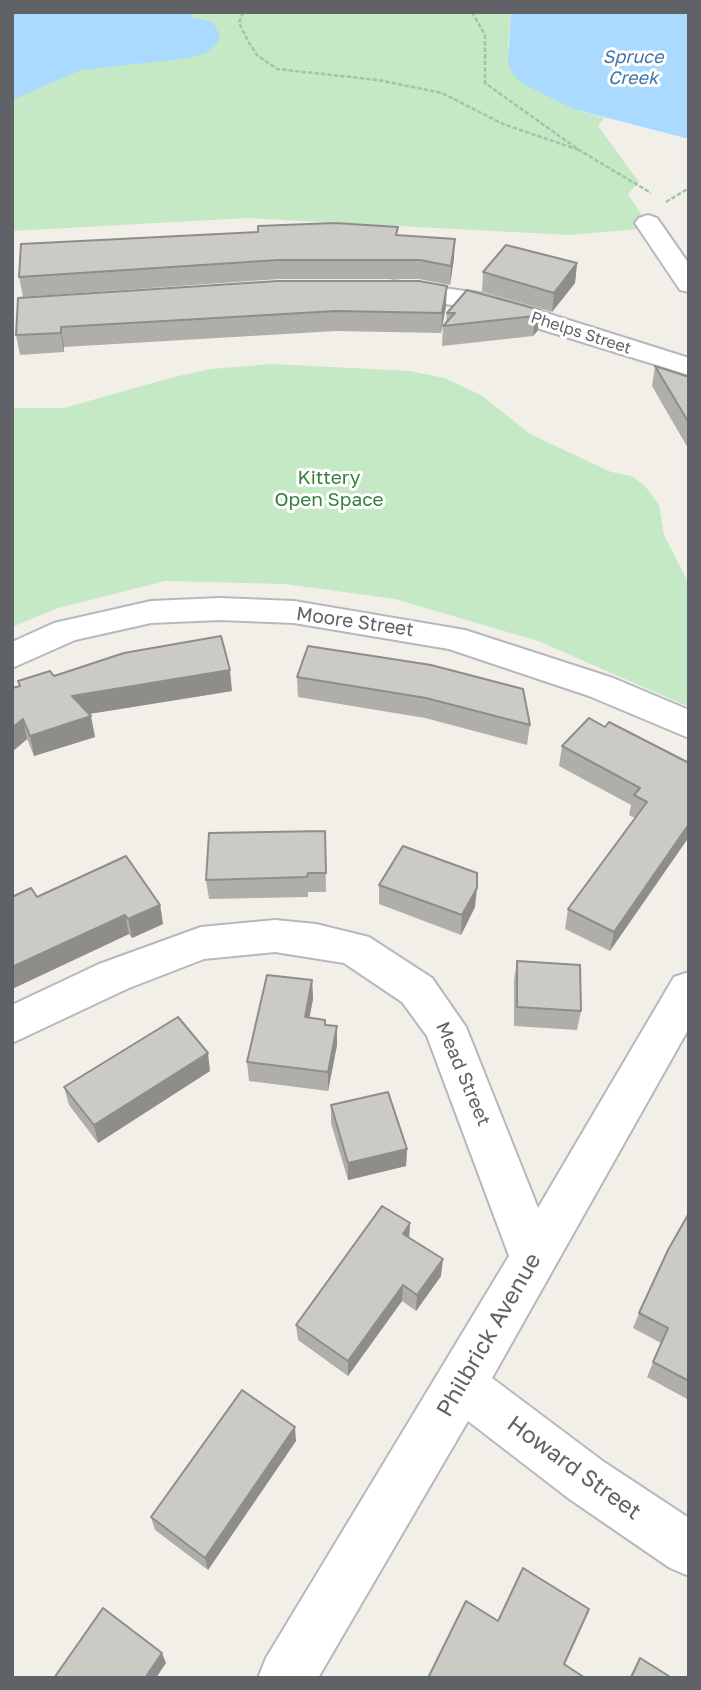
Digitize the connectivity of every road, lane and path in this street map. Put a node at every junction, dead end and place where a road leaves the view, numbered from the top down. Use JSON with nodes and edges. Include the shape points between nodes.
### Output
{"nodes":[{"id":1,"x":243,"y":12,"type":"edge"},
{"id":2,"x":472,"y":12,"type":"edge"},
{"id":3,"x":579,"y":150,"type":"junction"},
{"id":4,"x":666,"y":203,"type":"dead end"},
{"id":5,"x":648,"y":223,"type":"dead end"},
{"id":6,"x":689,"y":284,"type":"edge"},
{"id":7,"x":364,"y":288,"type":"edge"},
{"id":8,"x":689,"y":367,"type":"edge"},
{"id":9,"x":12,"y":656,"type":"edge"},
{"id":10,"x":689,"y":725,"type":"edge"},
{"id":11,"x":689,"y":989,"type":"edge"},
{"id":12,"x":12,"y":1026,"type":"edge"},
{"id":13,"x":534,"y":1259,"type":"junction"},
{"id":14,"x":461,"y":1385,"type":"junction"},
{"id":15,"x":689,"y":1549,"type":"edge"},
{"id":16,"x":286,"y":1678,"type":"edge"}],
"edges":[{"from":1,"to":3,"type":"path","via":[[239,23],[248,41],[257,55],[276,69],[378,80],[442,93],[503,124]]},
{"from":2,"to":3,"type":"path","via":[[485,35],[485,83]]},
{"from":3,"to":4,"type":"path"},
{"from":5,"to":6,"type":"street"},
{"from":7,"to":8,"type":"street","name":"Phelps Street","via":[[464,297]]},
{"from":9,"to":10,"type":"street","name":"Moore Street","via":[[90,624],[151,612],[294,612],[453,638],[601,687]]},
{"from":11,"to":13,"type":"street","name":"Philbrick Avenue"},
{"from":12,"to":13,"type":"street","name":"Mead Street","via":[[114,976],[201,943],[275,936],[355,949],[417,990],[445,1027]]},
{"from":13,"to":14,"type":"street","name":"Philbrick Avenue"},
{"from":14,"to":15,"type":"street","name":"Howard Street","via":[[586,1480]]},
{"from":14,"to":16,"type":"street","name":"Philbrick Avenue"}]}
